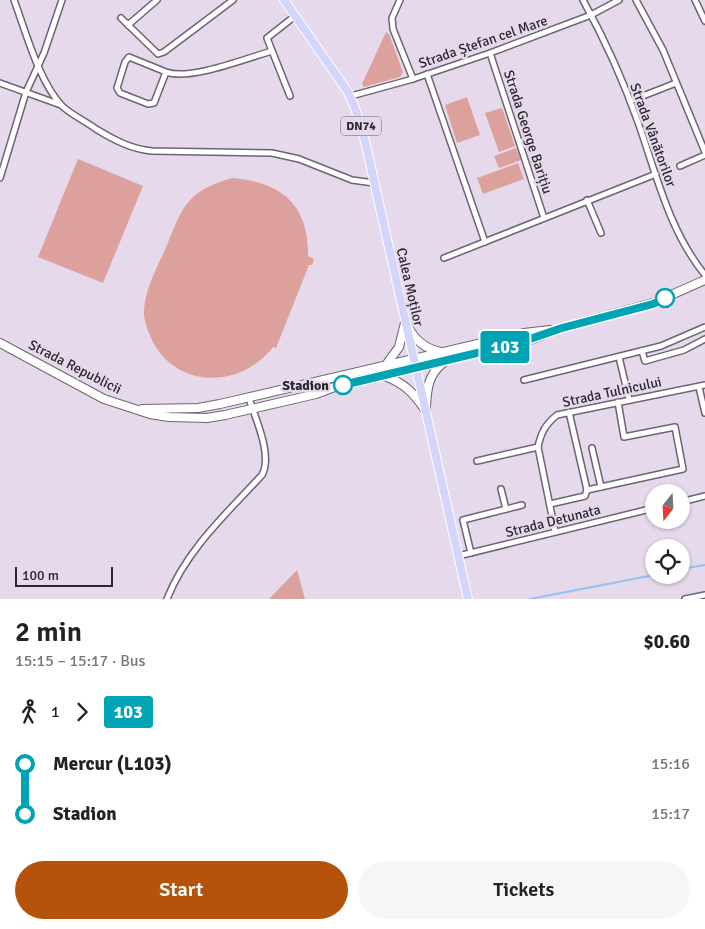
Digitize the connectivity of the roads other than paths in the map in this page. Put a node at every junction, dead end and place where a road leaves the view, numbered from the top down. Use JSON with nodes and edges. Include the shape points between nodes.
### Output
{"nodes":[{"id":1,"x":14,"y":0,"type":"edge"},
{"id":2,"x":62,"y":0,"type":"edge"},
{"id":3,"x":157,"y":0,"type":"edge"},
{"id":4,"x":233,"y":0,"type":"edge"},
{"id":5,"x":284,"y":0,"type":"edge"},
{"id":6,"x":400,"y":0,"type":"edge"},
{"id":7,"x":583,"y":0,"type":"edge"},
{"id":8,"x":619,"y":0,"type":"edge"},
{"id":9,"x":636,"y":0,"type":"edge"},
{"id":10,"x":695,"y":0,"type":"edge"},
{"id":11,"x":592,"y":15,"type":"junction"},
{"id":12,"x":295,"y":16,"type":"junction"},
{"id":13,"x":122,"y":18,"type":"dead end"},
{"id":14,"x":705,"y":21,"type":"edge"},
{"id":15,"x":128,"y":25,"type":"junction"},
{"id":16,"x":272,"y":51,"type":"junction"},
{"id":17,"x":490,"y":53,"type":"junction"},
{"id":18,"x":38,"y":65,"type":"junction"},
{"id":19,"x":166,"y":72,"type":"junction"},
{"id":20,"x":427,"y":74,"type":"junction"},
{"id":21,"x":413,"y":79,"type":"junction"},
{"id":22,"x":0,"y":83,"type":"edge"},
{"id":23,"x":676,"y":83,"type":"junction"},
{"id":24,"x":26,"y":92,"type":"junction"},
{"id":25,"x":290,"y":96,"type":"dead end"},
{"id":26,"x":351,"y":96,"type":"junction"},
{"id":27,"x":630,"y":101,"type":"junction"},
{"id":28,"x":62,"y":105,"type":"junction"},
{"id":29,"x":705,"y":153,"type":"edge"},
{"id":30,"x":680,"y":166,"type":"dead end"},
{"id":31,"x":656,"y":174,"type":"junction"},
{"id":32,"x":0,"y":175,"type":"edge"},
{"id":33,"x":374,"y":183,"type":"junction"},
{"id":34,"x":587,"y":200,"type":"junction"},
{"id":35,"x":544,"y":218,"type":"junction"},
{"id":36,"x":601,"y":233,"type":"dead end"},
{"id":37,"x":485,"y":242,"type":"junction"},
{"id":38,"x":444,"y":258,"type":"dead end"},
{"id":39,"x":705,"y":274,"type":"edge"},
{"id":40,"x":705,"y":280,"type":"edge"},
{"id":41,"x":405,"y":323,"type":"junction"},
{"id":42,"x":705,"y":326,"type":"edge"},
{"id":43,"x":562,"y":328,"type":"junction"},
{"id":44,"x":705,"y":339,"type":"edge"},
{"id":45,"x":0,"y":343,"type":"edge"},
{"id":46,"x":642,"y":351,"type":"junction"},
{"id":47,"x":445,"y":352,"type":"junction"},
{"id":48,"x":619,"y":357,"type":"junction"},
{"id":49,"x":414,"y":359,"type":"junction"},
{"id":50,"x":446,"y":361,"type":"junction"},
{"id":51,"x":384,"y":367,"type":"junction"},
{"id":52,"x":416,"y":368,"type":"junction"},
{"id":53,"x":384,"y":376,"type":"junction"},
{"id":54,"x":524,"y":380,"type":"dead end"},
{"id":55,"x":702,"y":386,"type":"edge"},
{"id":56,"x":249,"y":398,"type":"junction"},
{"id":57,"x":629,"y":399,"type":"junction"},
{"id":58,"x":618,"y":402,"type":"junction"},
{"id":59,"x":140,"y":409,"type":"junction"},
{"id":60,"x":252,"y":409,"type":"junction"},
{"id":61,"x":426,"y":411,"type":"junction"},
{"id":62,"x":568,"y":412,"type":"junction"},
{"id":63,"x":705,"y":413,"type":"edge"},
{"id":64,"x":538,"y":447,"type":"junction"},
{"id":65,"x":592,"y":448,"type":"dead end"},
{"id":66,"x":477,"y":461,"type":"dead end"},
{"id":67,"x":601,"y":487,"type":"junction"},
{"id":68,"x":501,"y":489,"type":"dead end"},
{"id":69,"x":587,"y":490,"type":"junction"},
{"id":70,"x":705,"y":496,"type":"edge"},
{"id":71,"x":690,"y":500,"type":"edge"},
{"id":72,"x":550,"y":504,"type":"junction"},
{"id":73,"x":522,"y":505,"type":"dead end"},
{"id":74,"x":506,"y":509,"type":"junction"},
{"id":75,"x":645,"y":510,"type":"edge"},
{"id":76,"x":555,"y":531,"type":"junction"},
{"id":77,"x":471,"y":553,"type":"junction"},
{"id":78,"x":458,"y":556,"type":"junction"},
{"id":79,"x":705,"y":595,"type":"edge"},
{"id":80,"x":167,"y":599,"type":"edge"},
{"id":81,"x":468,"y":599,"type":"edge"},
{"id":82,"x":685,"y":599,"type":"edge"}],
"edges":[{"from":1,"to":18,"type":"street"},
{"from":2,"to":18,"type":"street"},
{"from":3,"to":15,"type":"street"},
{"from":4,"to":15,"type":"street","via":[[158,54]]},
{"from":5,"to":12,"type":"main road","name":"Calea Moților","number":"DN74"},
{"from":6,"to":21,"type":"street","via":[[392,18],[393,29]]},
{"from":7,"to":11,"type":"street","name":"Strada Vânătorilor"},
{"from":8,"to":11,"type":"street","name":"Strada Ștefan cel Mare"},
{"from":9,"to":23,"type":"street","via":[[663,50]]},
{"from":10,"to":14,"type":"street"},
{"from":11,"to":17,"type":"street","name":"Strada Ștefan cel Mare"},
{"from":11,"to":27,"type":"street","name":"Strada Vânătorilor"},
{"from":12,"to":16,"type":"street","via":[[268,37]]},
{"from":12,"to":26,"type":"main road","name":"Calea Moților","number":"DN74"},
{"from":13,"to":15,"type":"street"},
{"from":16,"to":19,"type":"street","via":[[197,73]]},
{"from":16,"to":25,"type":"street"},
{"from":17,"to":20,"type":"street","name":"Strada Ștefan cel Mare"},
{"from":17,"to":35,"type":"street","name":"Strada George Barițiu"},
{"from":18,"to":24,"type":"street"},
{"from":18,"to":28,"type":"street"},
{"from":19,"to":19,"type":"street","via":[[129,57],[117,88],[120,93],[152,104]]},
{"from":20,"to":21,"type":"street","name":"Strada Ștefan cel Mare"},
{"from":20,"to":37,"type":"street"},
{"from":21,"to":26,"type":"street","name":"Strada Ștefan cel Mare"},
{"from":22,"to":24,"type":"street"},
{"from":23,"to":27,"type":"street"},
{"from":23,"to":29,"type":"street"},
{"from":24,"to":28,"type":"street"},
{"from":24,"to":32,"type":"street"},
{"from":26,"to":33,"type":"main road","name":"Calea Moților","number":"DN74"},
{"from":27,"to":31,"type":"street","name":"Strada Vânătorilor"},
{"from":28,"to":33,"type":"street","via":[[110,137],[141,150],[272,153],[299,159],[352,180]]},
{"from":29,"to":30,"type":"street"},
{"from":31,"to":34,"type":"street"},
{"from":31,"to":39,"type":"street","name":"Strada Vânătorilor","via":[[675,228]]},
{"from":33,"to":41,"type":"main road","name":"Calea Moților","number":"DN74"},
{"from":34,"to":35,"type":"street"},
{"from":34,"to":36,"type":"street"},
{"from":35,"to":37,"type":"street"},
{"from":37,"to":38,"type":"street"},
{"from":40,"to":43,"type":"main road","via":[[653,304]]},
{"from":41,"to":47,"type":"main road","via":[[419,342]]},
{"from":41,"to":49,"type":"main road","name":"Calea Moților","number":"DN74"},
{"from":41,"to":51,"type":"main road","via":[[399,347]]},
{"from":42,"to":46,"type":"street"},
{"from":43,"to":47,"type":"main road","name":"Strada Republicii","via":[[524,333]]},
{"from":43,"to":50,"type":"main road","name":"Strada Republicii","via":[[527,341]]},
{"from":44,"to":46,"type":"street","via":[[684,350],[645,361]]},
{"from":45,"to":59,"type":"main road","name":"Strada Republicii","via":[[104,399]]},
{"from":46,"to":48,"type":"street"},
{"from":47,"to":49,"type":"main road","name":"Strada Republicii"},
{"from":48,"to":54,"type":"street"},
{"from":48,"to":57,"type":"street"},
{"from":49,"to":51,"type":"main road","name":"Strada Republicii"},
{"from":49,"to":52,"type":"main road","name":"Calea Moților","number":"DN74"},
{"from":50,"to":52,"type":"main road","name":"Strada Republicii"},
{"from":50,"to":61,"type":"main road","via":[[431,375]]},
{"from":51,"to":56,"type":"main road","name":"Strada Republicii"},
{"from":52,"to":53,"type":"main road","name":"Strada Republicii"},
{"from":52,"to":61,"type":"main road","name":"Calea Moților","number":"DN74"},
{"from":53,"to":60,"type":"main road","name":"Strada Republicii"},
{"from":53,"to":61,"type":"main road","via":[[405,385]]},
{"from":55,"to":57,"type":"street","name":"Strada Tulnicului"},
{"from":55,"to":63,"type":"street"},
{"from":56,"to":59,"type":"main road","name":"Strada Republicii","via":[[198,408]]},
{"from":56,"to":60,"type":"street"},
{"from":57,"to":58,"type":"street","name":"Strada Tulnicului"},
{"from":58,"to":62,"type":"street","name":"Strada Tulnicului"},
{"from":58,"to":67,"type":"street","via":[[624,437],[674,427],[683,470]]},
{"from":59,"to":60,"type":"main road","name":"Strada Republicii","via":[[159,416],[187,418],[225,416]]},
{"from":60,"to":80,"type":"street","via":[[263,441],[265,469],[207,535],[184,566]]},
{"from":61,"to":78,"type":"main road","name":"Calea Moților","number":"DN74"},
{"from":62,"to":64,"type":"street","name":"Strada Tulnicului","via":[[548,422],[540,435]]},
{"from":62,"to":69,"type":"street"},
{"from":64,"to":66,"type":"street"},
{"from":64,"to":72,"type":"street"},
{"from":65,"to":67,"type":"street"},
{"from":67,"to":69,"type":"street"},
{"from":68,"to":74,"type":"street"},
{"from":69,"to":72,"type":"street","via":[[585,496]]},
{"from":70,"to":71,"type":"street"},
{"from":72,"to":76,"type":"street"},
{"from":73,"to":74,"type":"street"},
{"from":74,"to":77,"type":"street","via":[[463,520]]},
{"from":75,"to":76,"type":"street","name":"Strada Detunata"},
{"from":76,"to":77,"type":"street","name":"Strada Detunata"},
{"from":77,"to":78,"type":"street","name":"Strada Detunata"},
{"from":78,"to":81,"type":"main road","name":"Calea Moților","number":"DN74"},
{"from":79,"to":82,"type":"street"}]}
